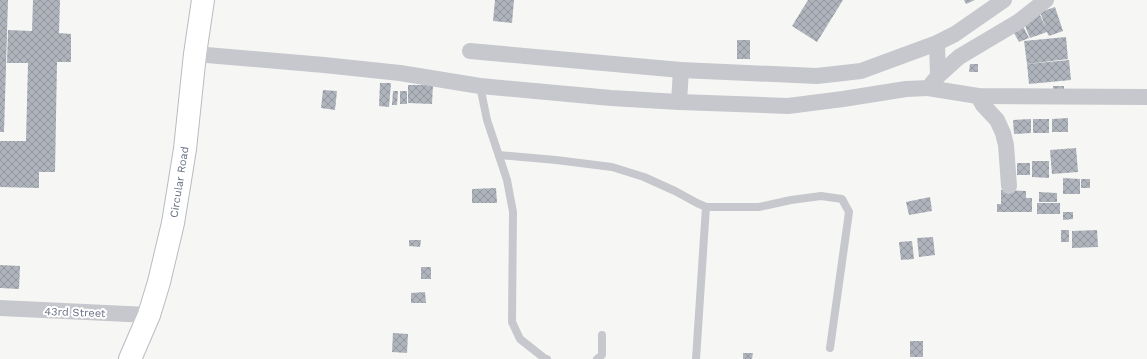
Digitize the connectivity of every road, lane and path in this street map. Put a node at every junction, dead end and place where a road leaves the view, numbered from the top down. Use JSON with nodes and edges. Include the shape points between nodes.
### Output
{"nodes":[{"id":1,"x":203,"y":0,"type":"edge"},
{"id":2,"x":1004,"y":0,"type":"edge"},
{"id":3,"x":1046,"y":0,"type":"edge"},
{"id":4,"x":937,"y":45,"type":"junction"},
{"id":5,"x":470,"y":51,"type":"dead end"},
{"id":6,"x":195,"y":54,"type":"junction"},
{"id":7,"x":938,"y":75,"type":"junction"},
{"id":8,"x":480,"y":86,"type":"junction"},
{"id":9,"x":680,"y":87,"type":"junction"},
{"id":10,"x":928,"y":88,"type":"junction"},
{"id":11,"x":978,"y":96,"type":"junction"},
{"id":12,"x":1147,"y":97,"type":"edge"},
{"id":13,"x":499,"y":155,"type":"junction"},
{"id":14,"x":1009,"y":186,"type":"dead end"},
{"id":15,"x":706,"y":207,"type":"junction"},
{"id":16,"x":0,"y":308,"type":"edge"},
{"id":17,"x":149,"y":315,"type":"junction"},
{"id":18,"x":602,"y":335,"type":"dead end"},
{"id":19,"x":830,"y":348,"type":"dead end"},
{"id":20,"x":130,"y":359,"type":"edge"},
{"id":21,"x":547,"y":359,"type":"edge"},
{"id":22,"x":598,"y":359,"type":"edge"},
{"id":23,"x":696,"y":359,"type":"edge"}],
"edges":[{"from":1,"to":6,"type":"main road","name":"Circular Road"},
{"from":2,"to":4,"type":"street"},
{"from":3,"to":7,"type":"street","via":[[1018,22],[958,57]]},
{"from":4,"to":7,"type":"street"},
{"from":4,"to":9,"type":"street","via":[[861,71]]},
{"from":5,"to":9,"type":"street"},
{"from":6,"to":8,"type":"street","via":[[400,73]]},
{"from":6,"to":17,"type":"main road","name":"Circular Road","via":[[185,149],[173,223]]},
{"from":7,"to":10,"type":"street"},
{"from":8,"to":9,"type":"street","via":[[610,98]]},
{"from":8,"to":13,"type":"lane","via":[[487,120]]},
{"from":9,"to":10,"type":"street","via":[[788,106]]},
{"from":10,"to":11,"type":"street"},
{"from":11,"to":12,"type":"street"},
{"from":11,"to":14,"type":"street","via":[[997,120],[1003,133]]},
{"from":13,"to":15,"type":"lane","via":[[612,167],[644,177]]},
{"from":13,"to":21,"type":"lane","via":[[513,212],[512,322],[520,340]]},
{"from":15,"to":19,"type":"lane","via":[[759,207],[821,196],[842,199],[849,212]]},
{"from":15,"to":23,"type":"lane"},
{"from":16,"to":17,"type":"street","name":"43rd Street"},
{"from":17,"to":20,"type":"main road","name":"Circular Road"},
{"from":18,"to":22,"type":"lane","via":[[602,355]]}]}
